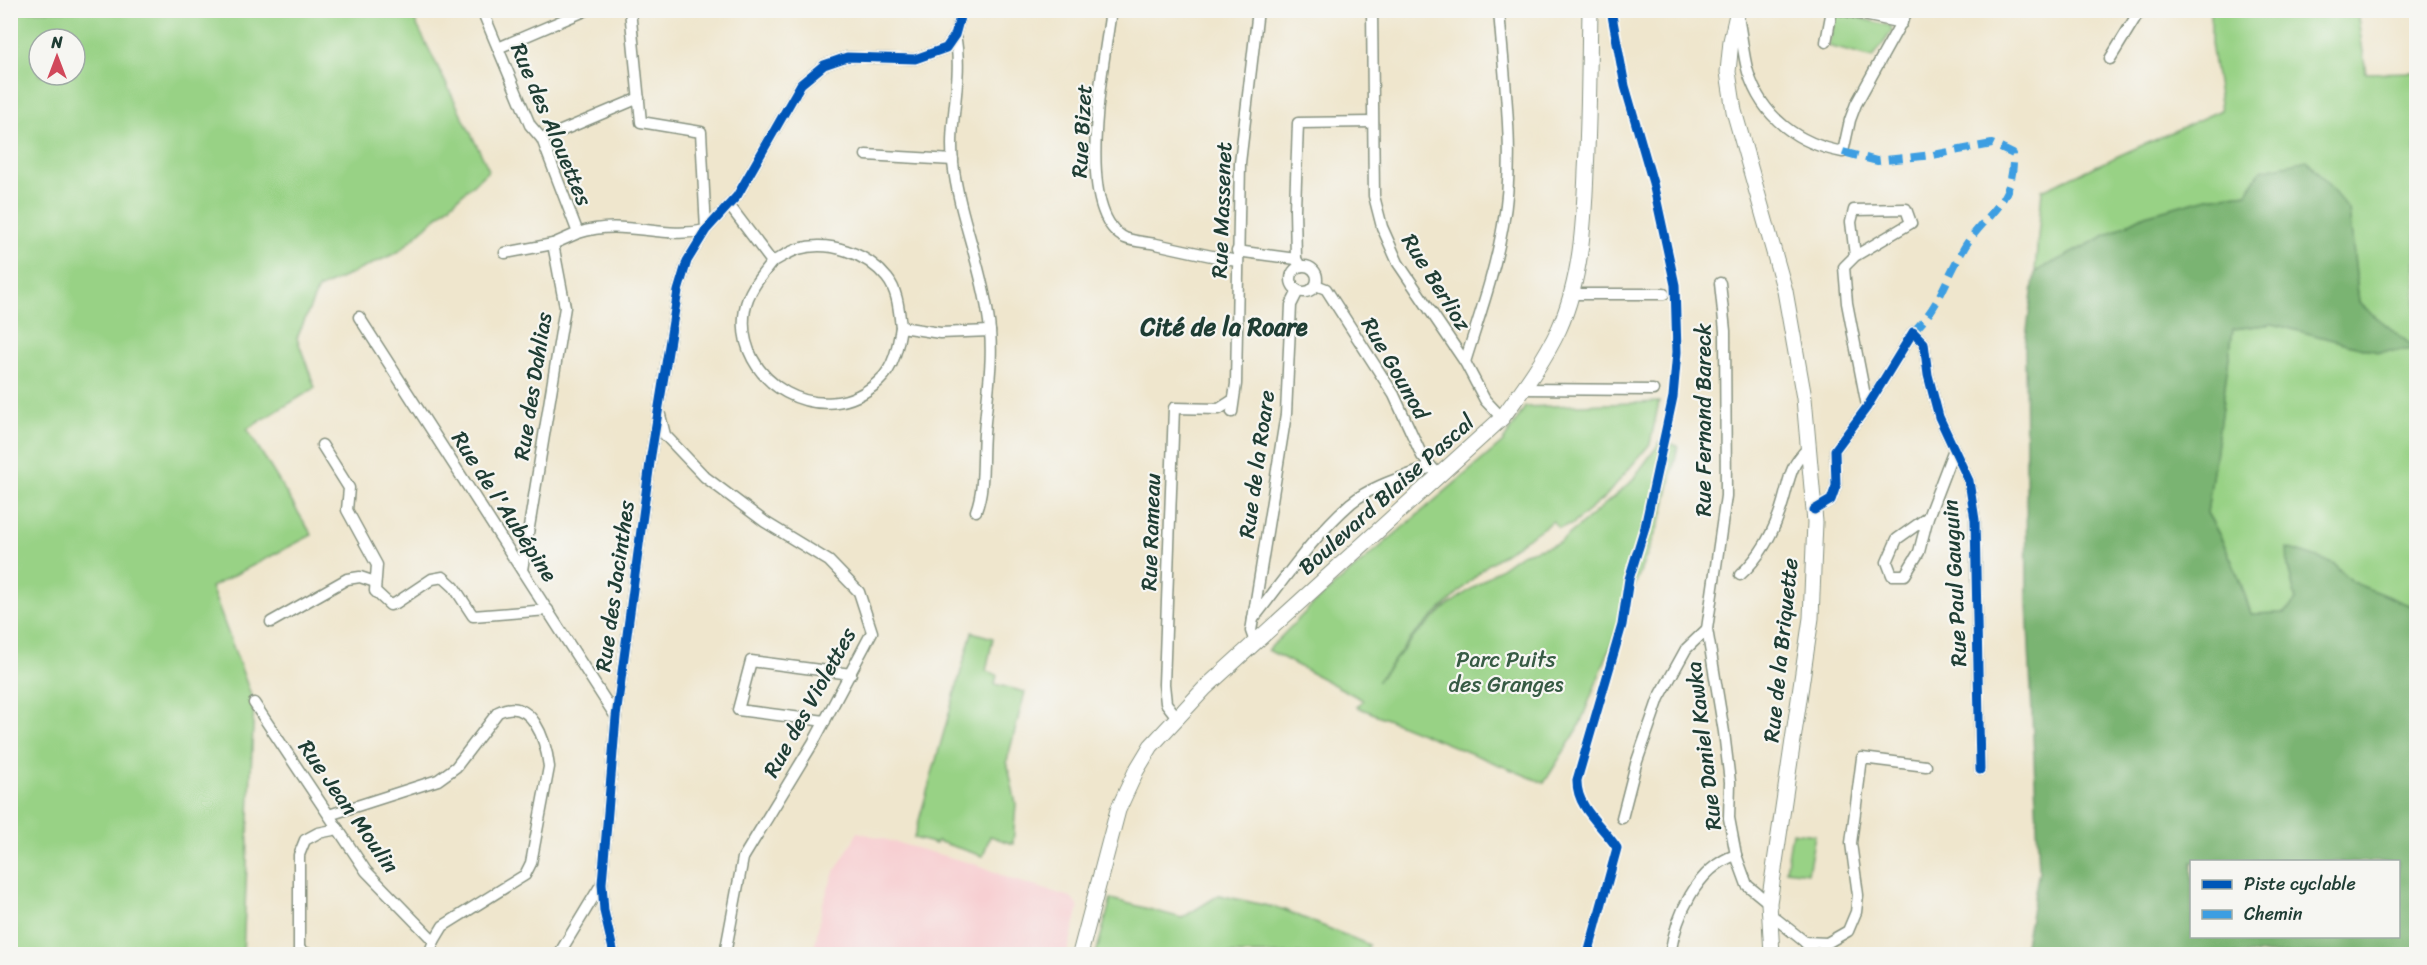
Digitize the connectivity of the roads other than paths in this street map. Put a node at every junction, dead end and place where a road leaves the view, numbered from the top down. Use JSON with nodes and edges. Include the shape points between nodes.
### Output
{"nodes":[{"id":1,"x":482,"y":10,"type":"edge"},
{"id":2,"x":587,"y":10,"type":"edge"},
{"id":3,"x":630,"y":10,"type":"edge"},
{"id":4,"x":962,"y":10,"type":"edge"},
{"id":5,"x":1111,"y":10,"type":"edge"},
{"id":6,"x":1258,"y":10,"type":"edge"},
{"id":7,"x":1372,"y":10,"type":"edge"},
{"id":8,"x":1499,"y":10,"type":"edge"},
{"id":9,"x":1590,"y":10,"type":"edge"},
{"id":10,"x":1833,"y":10,"type":"edge"},
{"id":11,"x":1840,"y":10,"type":"edge"},
{"id":12,"x":1908,"y":10,"type":"edge"},
{"id":13,"x":2140,"y":10,"type":"edge"},
{"id":14,"x":1737,"y":12,"type":"edge"},
{"id":15,"x":1902,"y":23,"type":"junction"},
{"id":16,"x":955,"y":36,"type":"junction"},
{"id":17,"x":1826,"y":42,"type":"dead end"},
{"id":18,"x":498,"y":48,"type":"junction"},
{"id":19,"x":2110,"y":59,"type":"dead end"},
{"id":20,"x":639,"y":98,"type":"junction"},
{"id":21,"x":1373,"y":122,"type":"junction"},
{"id":22,"x":542,"y":139,"type":"junction"},
{"id":23,"x":866,"y":155,"type":"dead end"},
{"id":24,"x":953,"y":160,"type":"junction"},
{"id":25,"x":729,"y":205,"type":"junction"},
{"id":26,"x":706,"y":230,"type":"junction"},
{"id":27,"x":578,"y":233,"type":"junction"},
{"id":28,"x":553,"y":244,"type":"junction"},
{"id":29,"x":505,"y":253,"type":"dead end"},
{"id":30,"x":1237,"y":256,"type":"junction"},
{"id":31,"x":1855,"y":256,"type":"junction"},
{"id":32,"x":772,"y":262,"type":"junction"},
{"id":33,"x":1298,"y":262,"type":"junction"},
{"id":34,"x":1720,"y":283,"type":"dead end"},
{"id":35,"x":1316,"y":285,"type":"junction"},
{"id":36,"x":1298,"y":291,"type":"junction"},
{"id":37,"x":1572,"y":294,"type":"junction"},
{"id":38,"x":1664,"y":294,"type":"dead end"},
{"id":39,"x":359,"y":316,"type":"dead end"},
{"id":40,"x":901,"y":327,"type":"junction"},
{"id":41,"x":990,"y":331,"type":"junction"},
{"id":42,"x":1465,"y":362,"type":"junction"},
{"id":43,"x":1522,"y":389,"type":"junction"},
{"id":44,"x":1653,"y":390,"type":"dead end"},
{"id":45,"x":1233,"y":400,"type":"junction"},
{"id":46,"x":1867,"y":407,"type":"junction"},
{"id":47,"x":659,"y":409,"type":"junction"},
{"id":48,"x":1232,"y":412,"type":"dead end"},
{"id":49,"x":1502,"y":418,"type":"junction"},
{"id":50,"x":322,"y":445,"type":"dead end"},
{"id":51,"x":1808,"y":448,"type":"junction"},
{"id":52,"x":1954,"y":449,"type":"junction"},
{"id":53,"x":1435,"y":471,"type":"junction"},
{"id":54,"x":1814,"y":510,"type":"junction"},
{"id":55,"x":976,"y":511,"type":"dead end"},
{"id":56,"x":1928,"y":517,"type":"junction"},
{"id":57,"x":522,"y":570,"type":"junction"},
{"id":58,"x":1740,"y":575,"type":"dead end"},
{"id":59,"x":375,"y":582,"type":"junction"},
{"id":60,"x":548,"y":609,"type":"junction"},
{"id":61,"x":1253,"y":620,"type":"junction"},
{"id":62,"x":271,"y":622,"type":"dead end"},
{"id":63,"x":1708,"y":631,"type":"junction"},
{"id":64,"x":1256,"y":642,"type":"junction"},
{"id":65,"x":851,"y":674,"type":"junction"},
{"id":66,"x":255,"y":703,"type":"dead end"},
{"id":67,"x":1176,"y":716,"type":"junction"},
{"id":68,"x":616,"y":717,"type":"junction"},
{"id":69,"x":825,"y":721,"type":"junction"},
{"id":70,"x":1926,"y":766,"type":"dead end"},
{"id":71,"x":1980,"y":770,"type":"dead end"},
{"id":72,"x":329,"y":815,"type":"junction"},
{"id":73,"x":1622,"y":818,"type":"dead end"},
{"id":74,"x":338,"y":829,"type":"junction"},
{"id":75,"x":1736,"y":855,"type":"junction"},
{"id":76,"x":602,"y":883,"type":"junction"},
{"id":77,"x":1769,"y":908,"type":"junction"},
{"id":78,"x":434,"y":941,"type":"junction"},
{"id":79,"x":1805,"y":942,"type":"junction"},
{"id":80,"x":294,"y":952,"type":"edge"},
{"id":81,"x":309,"y":954,"type":"edge"},
{"id":82,"x":429,"y":954,"type":"edge"},
{"id":83,"x":559,"y":954,"type":"edge"},
{"id":84,"x":614,"y":954,"type":"edge"},
{"id":85,"x":725,"y":954,"type":"edge"},
{"id":86,"x":1080,"y":954,"type":"edge"},
{"id":87,"x":1670,"y":954,"type":"edge"},
{"id":88,"x":1772,"y":954,"type":"edge"},
{"id":89,"x":1815,"y":954,"type":"edge"}],
"edges":[{"from":1,"to":18,"type":"street","name":"Rue des Alouettes"},
{"from":2,"to":18,"type":"street"},
{"from":3,"to":20,"type":"street"},
{"from":4,"to":16,"type":"street"},
{"from":5,"to":30,"type":"street","name":"Rue Bizet","via":[[1095,177],[1099,205],[1110,227],[1126,238]]},
{"from":6,"to":30,"type":"street","name":"Rue Massenet","via":[[1240,163]]},
{"from":7,"to":21,"type":"street","name":"Rue Berlioz"},
{"from":8,"to":42,"type":"street","via":[[1509,143],[1506,195],[1503,225]]},
{"from":9,"to":37,"type":"main road","name":"Boulevard Blaise Pascal","via":[[1585,199]]},
{"from":10,"to":17,"type":"street"},
{"from":11,"to":15,"type":"street"},
{"from":12,"to":15,"type":"street"},
{"from":13,"to":19,"type":"street"},
{"from":14,"to":15,"type":"street","via":[[1748,72],[1762,102],[1791,133],[1817,147],[1843,152],[1857,104]]},
{"from":14,"to":51,"type":"main road","name":"Rue de la Briquette","via":[[1728,72],[1734,111],[1785,291],[1804,398]]},
{"from":16,"to":24,"type":"street","via":[[958,59]]},
{"from":16,"to":25,"type":"street","name":"Rue des Jacinthes","via":[[946,48],[915,59],[847,57],[824,65],[801,84]]},
{"from":18,"to":22,"type":"street","name":"Rue des Alouettes","via":[[530,125]]},
{"from":20,"to":22,"type":"street"},
{"from":20,"to":26,"type":"street","via":[[641,122],[701,132]]},
{"from":21,"to":33,"type":"street","name":"Rue de la Roare","via":[[1298,123],[1294,209]]},
{"from":21,"to":42,"type":"street","name":"Rue Berlioz","via":[[1374,196],[1382,227],[1398,264]]},
{"from":22,"to":27,"type":"street","name":"Rue des Alouettes"},
{"from":23,"to":24,"type":"street"},
{"from":24,"to":41,"type":"street"},
{"from":25,"to":26,"type":"street","name":"Rue des Jacinthes"},
{"from":25,"to":32,"type":"street"},
{"from":26,"to":27,"type":"street","name":"Rue des Alouettes","via":[[685,235],[599,226]]},
{"from":26,"to":47,"type":"street","name":"Rue des Jacinthes","via":[[687,261],[678,291]]},
{"from":27,"to":28,"type":"street"},
{"from":28,"to":29,"type":"street"},
{"from":28,"to":57,"type":"street","name":"Rue des Dahlias","via":[[565,307]]},
{"from":30,"to":33,"type":"street","name":"Rue Bizet"},
{"from":30,"to":45,"type":"street","name":"Rue Massenet"},
{"from":31,"to":31,"type":"street","via":[[1911,223],[1906,209],[1854,210],[1851,222]]},
{"from":31,"to":46,"type":"street","via":[[1844,267]]},
{"from":32,"to":40,"type":"street","via":[[797,249],[819,246],[843,249],[868,261],[888,279],[898,301]]},
{"from":32,"to":40,"type":"street","via":[[755,284],[745,308],[744,339],[756,367],[776,388],[810,402],[836,403],[857,395],[879,381],[893,362]]},
{"from":33,"to":35,"type":"street","via":[[1316,272]]},
{"from":33,"to":36,"type":"street","name":"Rue de la Roare","via":[[1291,275]]},
{"from":34,"to":63,"type":"street","name":"Rue Fernand Bareck","via":[[1725,331],[1726,496]]},
{"from":35,"to":36,"type":"street","via":[[1308,292]]},
{"from":35,"to":53,"type":"street","name":"Rue Gounod","via":[[1326,289],[1394,395],[1422,456]]},
{"from":36,"to":61,"type":"street","name":"Rue de la Roare","via":[[1291,305],[1286,414]]},
{"from":37,"to":38,"type":"street"},
{"from":37,"to":43,"type":"main road","name":"Boulevard Blaise Pascal","via":[[1559,328]]},
{"from":39,"to":57,"type":"street","name":"Rue de l'Aubépine"},
{"from":40,"to":41,"type":"street","via":[[940,333]]},
{"from":41,"to":55,"type":"street","via":[[992,374],[984,431],[981,500]]},
{"from":42,"to":49,"type":"street","name":"Rue Berlioz","via":[[1485,400]]},
{"from":43,"to":44,"type":"street"},
{"from":43,"to":49,"type":"main road","name":"Boulevard Blaise Pascal"},
{"from":45,"to":48,"type":"street","name":"Rue Massenet"},
{"from":45,"to":67,"type":"street","name":"Rue Rameau","via":[[1219,409],[1174,408],[1164,684],[1166,703]]},
{"from":46,"to":52,"type":"street","name":"Rue Paul Gauguin","via":[[1913,332],[1924,343],[1939,417]]},
{"from":46,"to":54,"type":"street","name":"Rue Paul Gauguin","via":[[1835,450],[1836,486],[1832,500]]},
{"from":47,"to":65,"type":"street","name":"Rue des Violettes","via":[[665,435],[705,477],[765,522],[829,561],[859,592],[872,632]]},
{"from":47,"to":68,"type":"street","name":"Rue des Jacinthes"},
{"from":49,"to":53,"type":"main road","name":"Boulevard Blaise Pascal"},
{"from":50,"to":59,"type":"street","via":[[348,488],[347,510],[377,565]]},
{"from":51,"to":54,"type":"main road","name":"Rue de la Briquette"},
{"from":51,"to":58,"type":"street","via":[[1793,463],[1783,504],[1756,561]]},
{"from":52,"to":56,"type":"street"},
{"from":52,"to":71,"type":"street","name":"Rue Paul Gauguin","via":[[1969,481],[1975,520]]},
{"from":53,"to":61,"type":"street","name":"Boulevard Blaise Pascal","via":[[1388,482],[1352,502],[1315,541]]},
{"from":53,"to":64,"type":"main road","name":"Boulevard Blaise Pascal"},
{"from":54,"to":77,"type":"main road","name":"Rue de la Briquette","via":[[1811,618]]},
{"from":56,"to":56,"type":"street","via":[[1919,552],[1905,575],[1892,575],[1887,562],[1897,539]]},
{"from":57,"to":60,"type":"street","name":"Rue de l'Aubépine"},
{"from":59,"to":60,"type":"street","via":[[375,591],[390,605],[442,577],[454,587],[473,616]]},
{"from":59,"to":62,"type":"street","via":[[360,577],[347,579]]},
{"from":60,"to":68,"type":"street","name":"Rue de l'Aubépine"},
{"from":61,"to":64,"type":"street","name":"Rue de la Roare","via":[[1251,631]]},
{"from":63,"to":73,"type":"street","via":[[1686,650],[1659,698]]},
{"from":63,"to":75,"type":"street","name":"Rue Daniel Kawka","via":[[1724,732],[1730,782],[1729,818]]},
{"from":64,"to":67,"type":"main road","name":"Boulevard Blaise Pascal"},
{"from":65,"to":69,"type":"street","name":"Rue des Violettes"},
{"from":65,"to":69,"type":"street","via":[[751,661],[738,710]]},
{"from":66,"to":72,"type":"street","name":"Rue Jean Moulin"},
{"from":67,"to":86,"type":"main road","name":"Boulevard Blaise Pascal","via":[[1151,746],[1126,790],[1108,843]]},
{"from":68,"to":76,"type":"street","name":"Rue des Jacinthes"},
{"from":69,"to":85,"type":"street","name":"Rue des Violettes","via":[[743,858]]},
{"from":70,"to":79,"type":"street","via":[[1862,758],[1851,843],[1858,895],[1856,912],[1848,932],[1838,939]]},
{"from":72,"to":74,"type":"street","name":"Rue Jean Moulin"},
{"from":72,"to":78,"type":"street","via":[[438,780],[456,766],[498,712],[508,707],[531,714],[549,767],[531,863],[525,874],[443,926]]},
{"from":74,"to":78,"type":"street","name":"Rue Jean Moulin","via":[[366,871]]},
{"from":74,"to":80,"type":"street","via":[[305,840],[298,855]]},
{"from":75,"to":77,"type":"street","name":"Rue Daniel Kawka","via":[[1747,885]]},
{"from":75,"to":87,"type":"street","name":"Rue Daniel Kawka","via":[[1710,870],[1693,892],[1675,928]]},
{"from":76,"to":83,"type":"street"},
{"from":76,"to":84,"type":"street","name":"Rue des Jacinthes"},
{"from":77,"to":79,"type":"street","name":"Rue Daniel Kawka"},
{"from":77,"to":88,"type":"main road","name":"Rue de la Briquette"},
{"from":78,"to":82,"type":"street"},
{"from":79,"to":89,"type":"street","name":"Rue Daniel Kawka"},
{"from":80,"to":81,"type":"street"}]}
